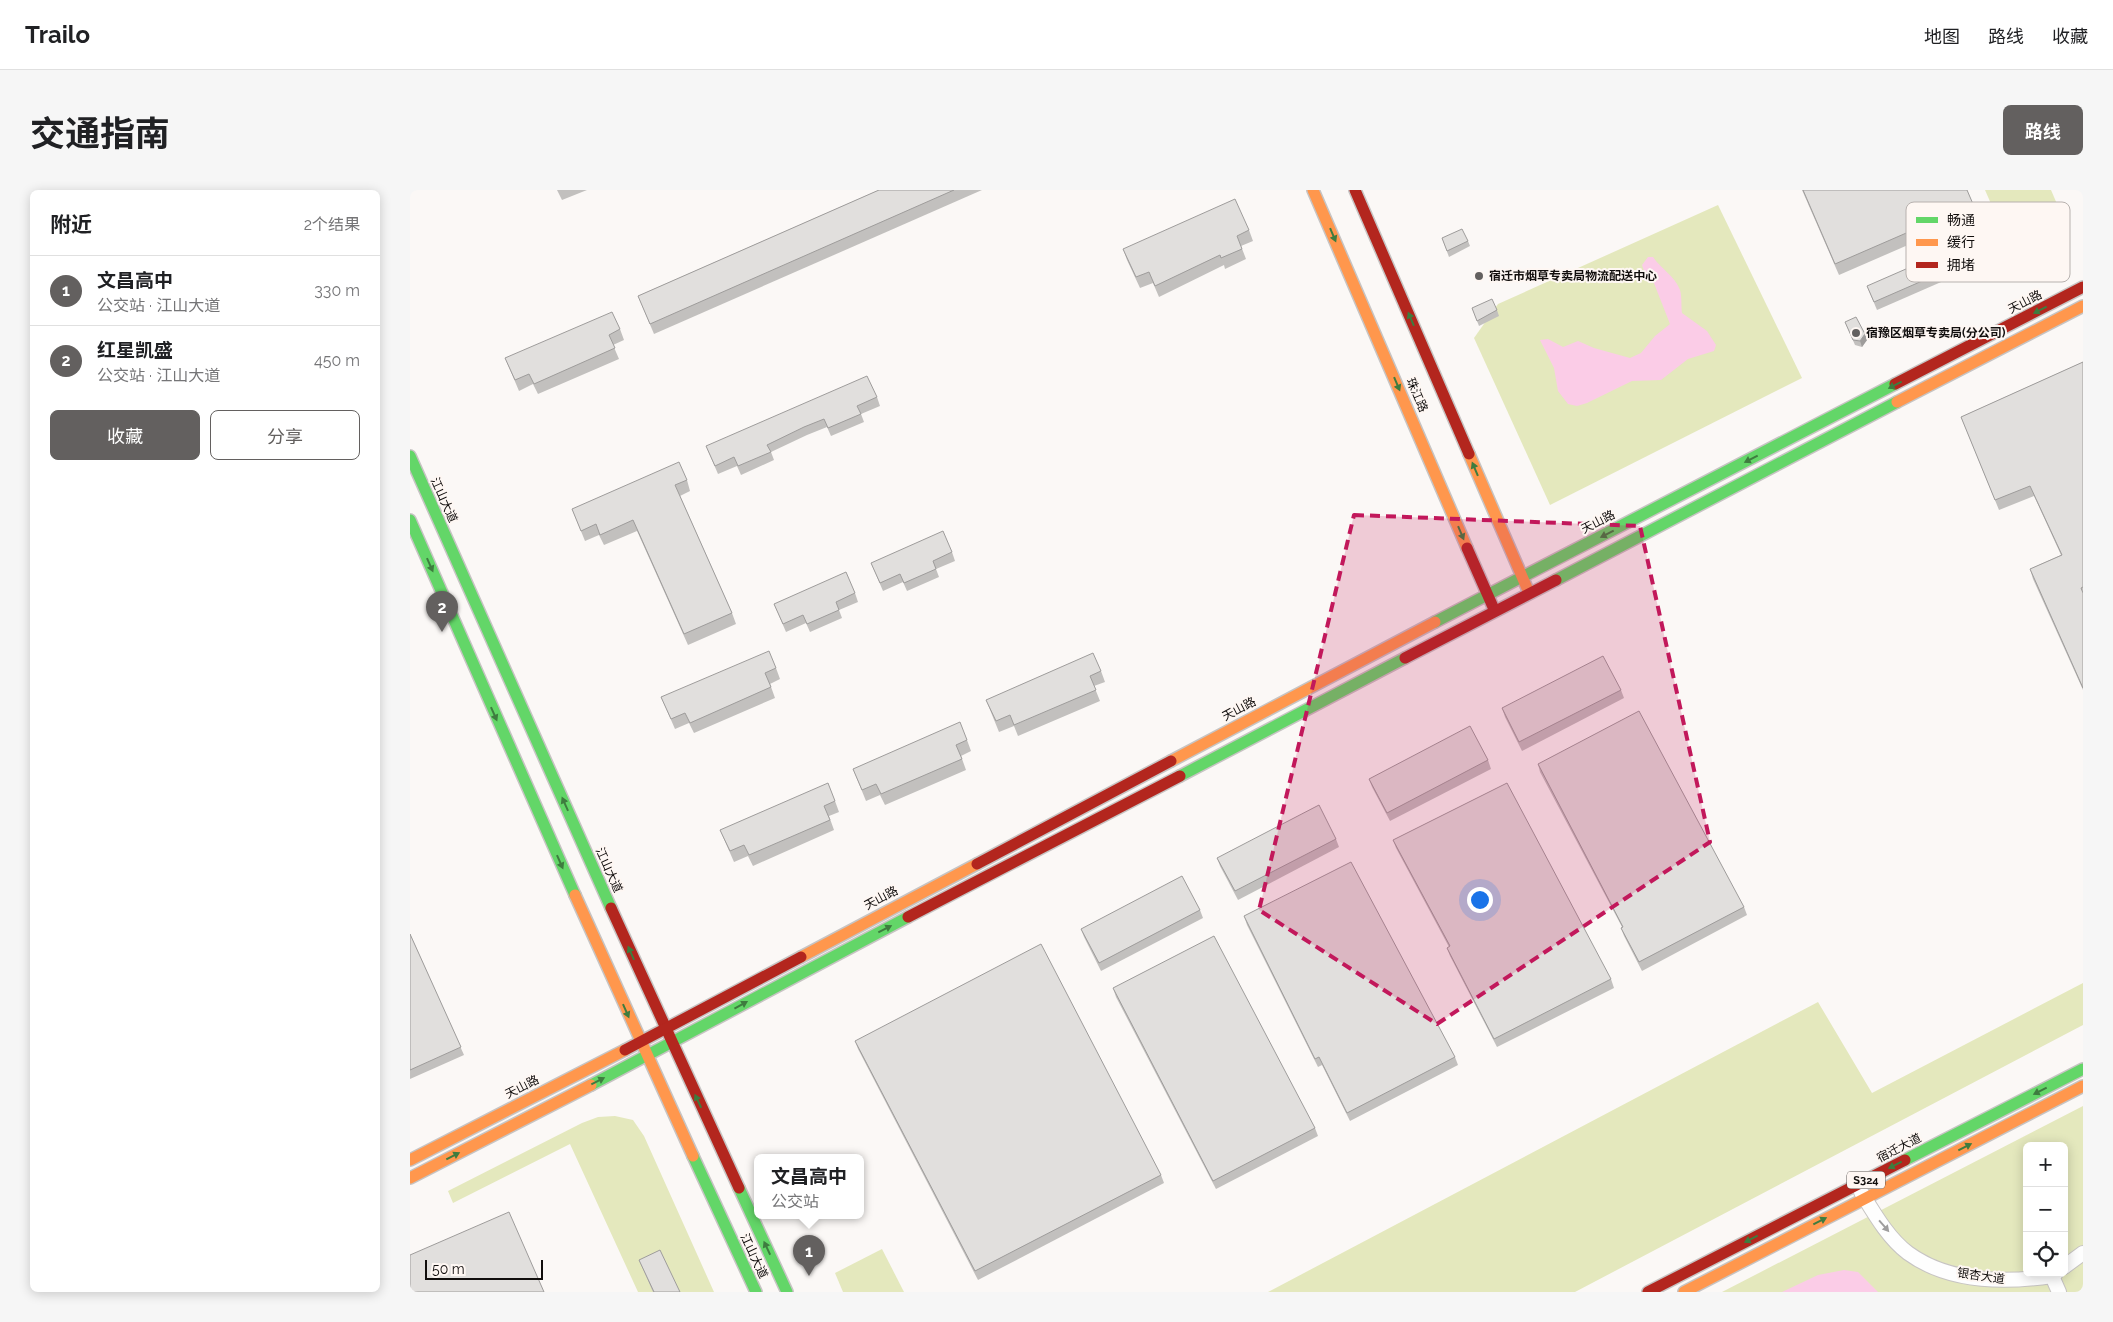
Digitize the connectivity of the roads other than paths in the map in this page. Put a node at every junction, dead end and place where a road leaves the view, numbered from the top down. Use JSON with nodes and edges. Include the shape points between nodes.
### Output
{"nodes":[{"id":1,"x":1313,"y":190,"type":"edge"},
{"id":2,"x":1355,"y":190,"type":"edge"},
{"id":3,"x":2083,"y":288,"type":"edge"},
{"id":4,"x":2083,"y":306,"type":"edge"},
{"id":5,"x":410,"y":456,"type":"edge"},
{"id":6,"x":410,"y":520,"type":"edge"},
{"id":7,"x":1522,"y":577,"type":"junction"},
{"id":8,"x":1529,"y":594,"type":"junction"},
{"id":9,"x":1488,"y":595,"type":"junction"},
{"id":10,"x":1495,"y":611,"type":"junction"},
{"id":11,"x":665,"y":1030,"type":"junction"},
{"id":12,"x":640,"y":1043,"type":"junction"},
{"id":13,"x":672,"y":1044,"type":"junction"},
{"id":14,"x":647,"y":1056,"type":"junction"},
{"id":15,"x":2083,"y":1068,"type":"edge"},
{"id":16,"x":2083,"y":1086,"type":"edge"},
{"id":17,"x":410,"y":1160,"type":"edge"},
{"id":18,"x":410,"y":1178,"type":"edge"},
{"id":19,"x":1857,"y":1185,"type":"junction"},
{"id":20,"x":1865,"y":1198,"type":"junction"},
{"id":21,"x":2083,"y":1253,"type":"edge"},
{"id":22,"x":2068,"y":1264,"type":"edge"},
{"id":23,"x":2042,"y":1277,"type":"edge"},
{"id":24,"x":2055,"y":1277,"type":"edge"},
{"id":25,"x":756,"y":1292,"type":"edge"},
{"id":26,"x":787,"y":1292,"type":"edge"},
{"id":27,"x":1648,"y":1292,"type":"edge"},
{"id":28,"x":1684,"y":1292,"type":"edge"},
{"id":29,"x":2059,"y":1292,"type":"edge"}],
"edges":[{"from":1,"to":9,"type":"street","name":"珠江路","one_way":true},
{"from":7,"to":2,"type":"street","name":"珠江路","one_way":true},
{"from":3,"to":7,"type":"street","name":"天山路","one_way":true},
{"from":4,"to":8,"type":"street"},
{"from":11,"to":5,"type":"street","name":"江山大道","one_way":true},
{"from":6,"to":12,"type":"street","name":"江山大道","one_way":true},
{"from":7,"to":8,"type":"street","name":"珠江路"},
{"from":7,"to":9,"type":"street","name":"天山路"},
{"from":8,"to":10,"type":"street"},
{"from":9,"to":10,"type":"street","name":"珠江路"},
{"from":9,"to":11,"type":"street","name":"天山路","via":[[767,973]]},
{"from":13,"to":10,"type":"street","one_way":true,"via":[[776,986]]},
{"from":11,"to":12,"type":"street","name":"天山路"},
{"from":11,"to":13,"type":"street","name":"江山大道"},
{"from":12,"to":14,"type":"street","name":"江山大道"},
{"from":12,"to":17,"type":"street","name":"天山路"},
{"from":13,"to":14,"type":"street"},
{"from":26,"to":13,"type":"street","name":"江山大道","one_way":true},
{"from":18,"to":14,"type":"street","one_way":true},
{"from":14,"to":25,"type":"street","name":"江山大道"},
{"from":15,"to":19,"type":"street","name":"宿迁大道","number":"S324","one_way":true},
{"from":20,"to":16,"type":"street","number":"S324","one_way":true},
{"from":19,"to":20,"type":"street","name":"银杏大道"},
{"from":19,"to":27,"type":"street","name":"宿迁大道","number":"S324","one_way":true},
{"from":20,"to":23,"type":"street","name":"银杏大道","one_way":true,"via":[[1879,1221],[1908,1252],[1932,1266],[1962,1276],[1997,1280]]},
{"from":28,"to":20,"type":"street","number":"S324","one_way":true},
{"from":21,"to":22,"type":"street"},
{"from":24,"to":29,"type":"street","name":"银杏大道"}]}
